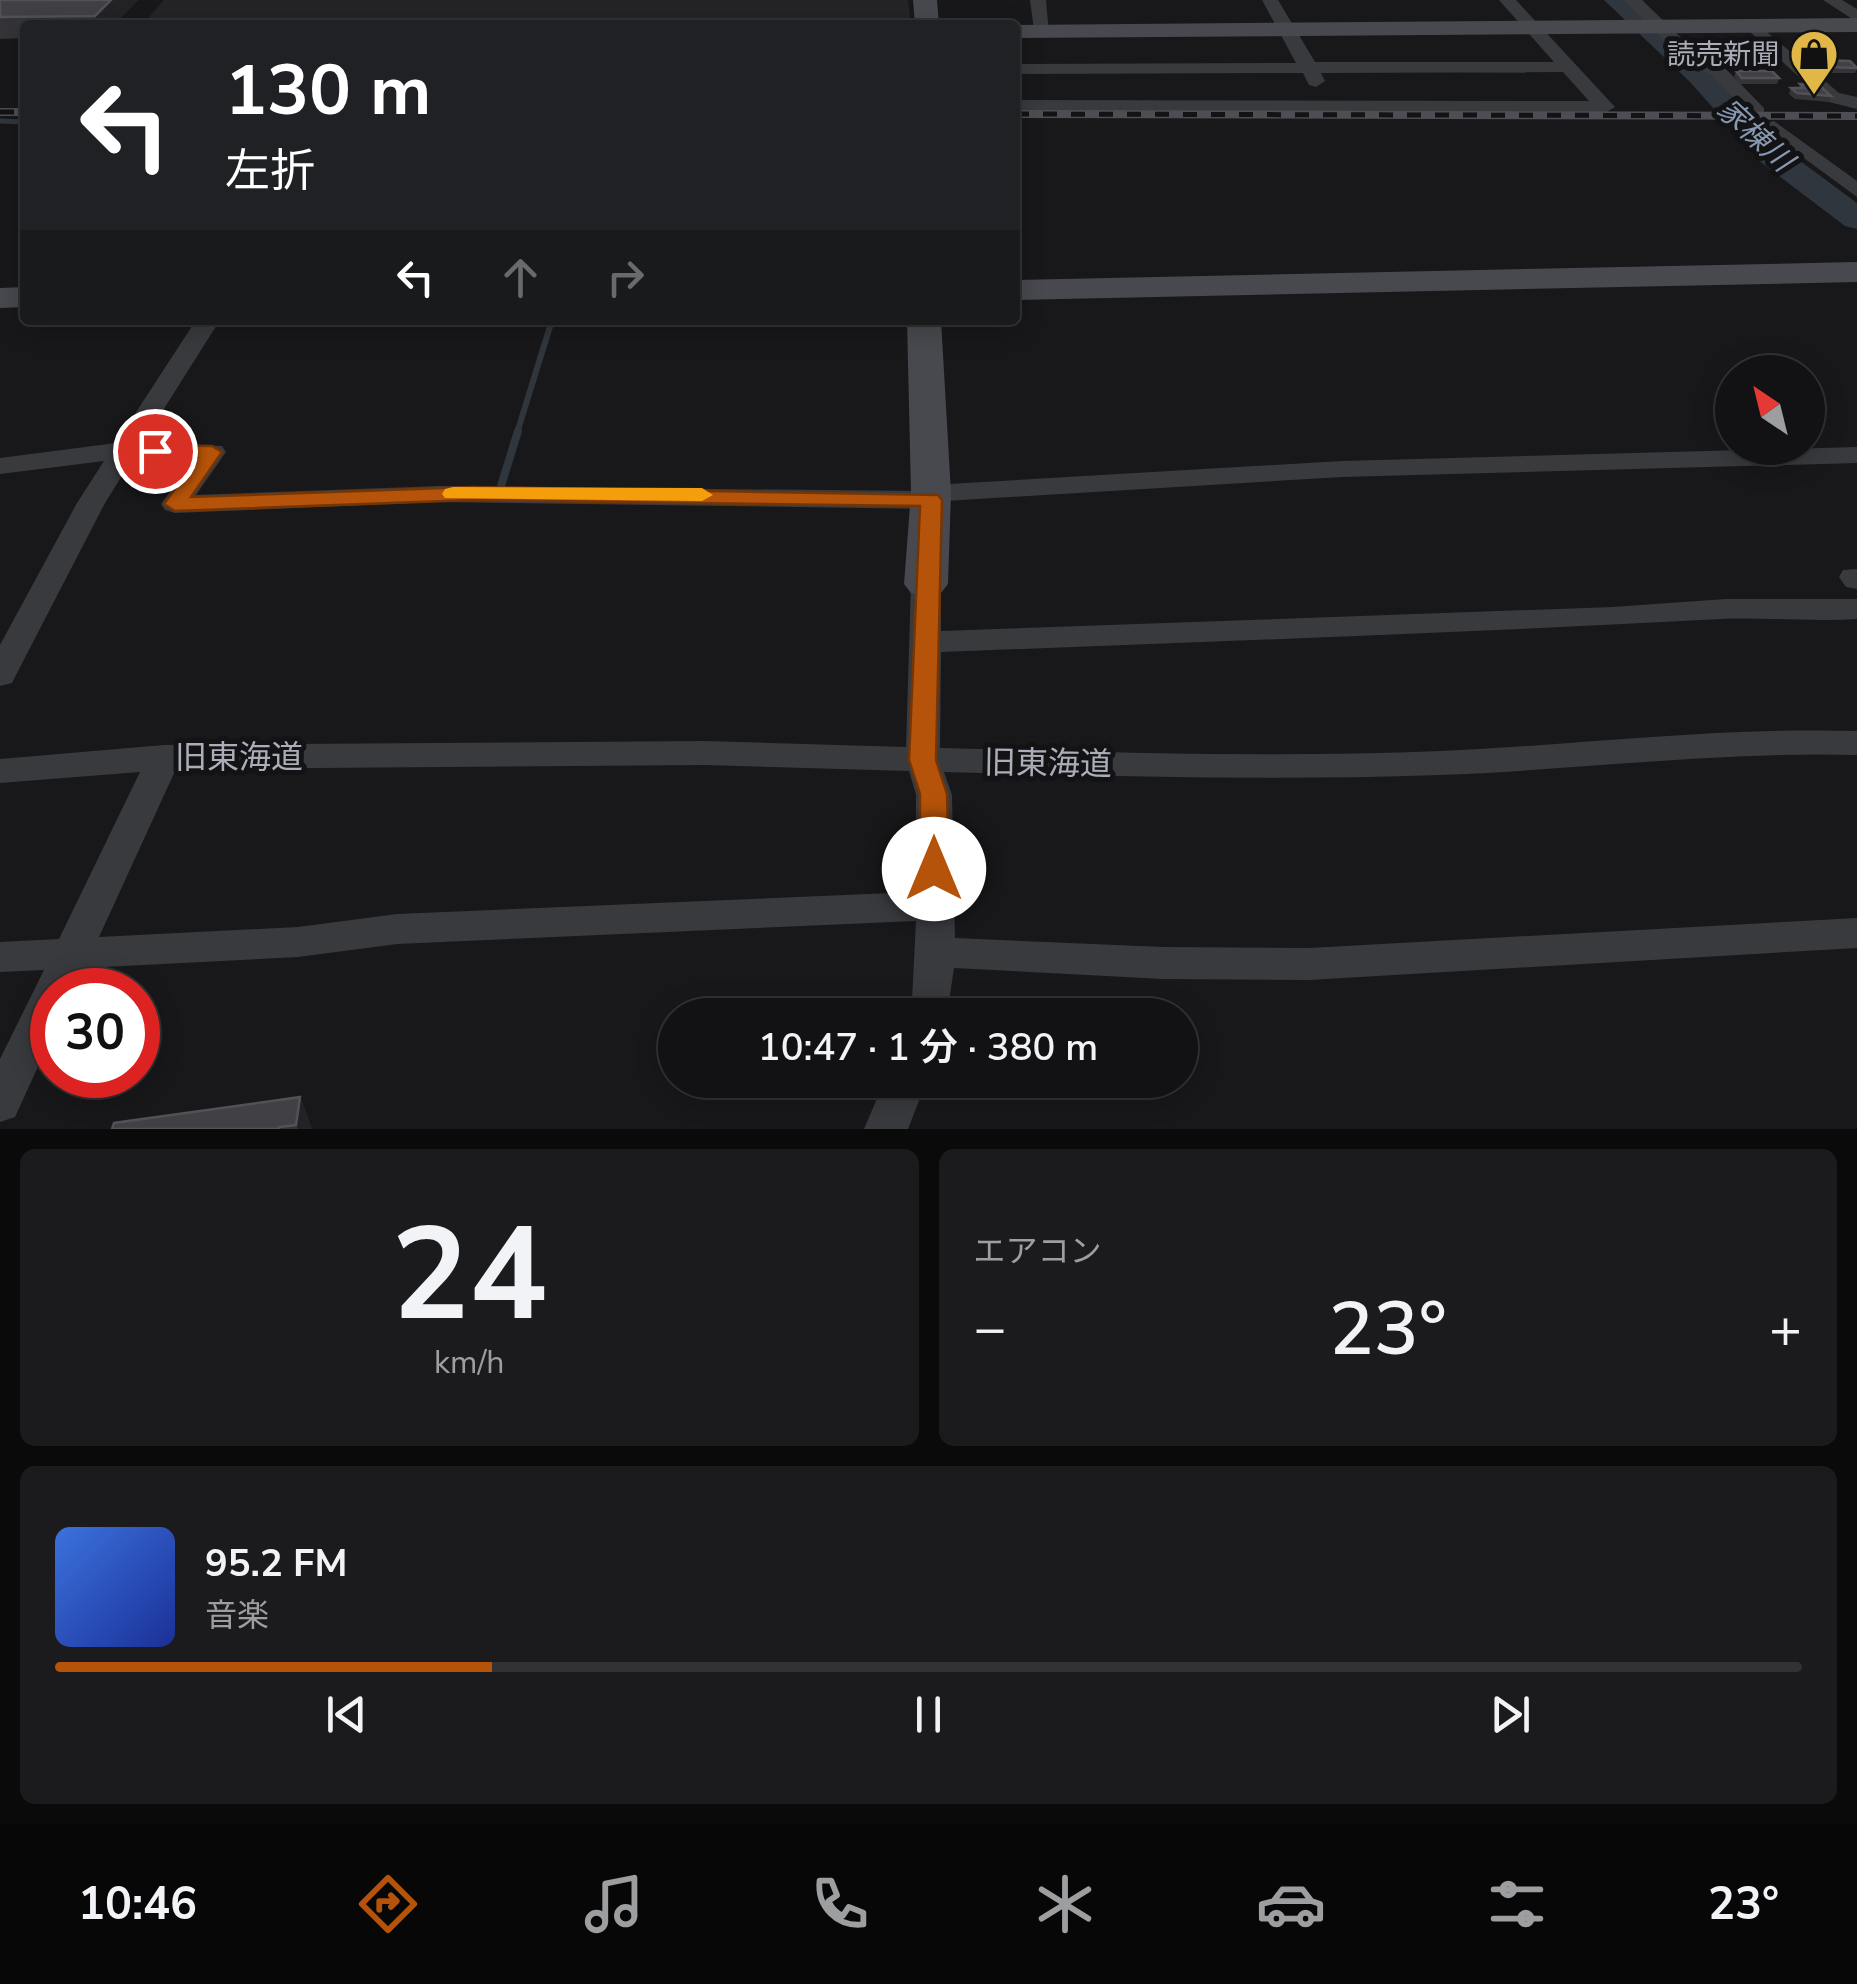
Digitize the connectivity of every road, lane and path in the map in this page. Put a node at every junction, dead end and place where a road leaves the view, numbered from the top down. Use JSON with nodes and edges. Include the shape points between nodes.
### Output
{"nodes":[{"id":1,"x":1038,"y":0,"type":"edge"},
{"id":2,"x":1270,"y":0,"type":"edge"},
{"id":3,"x":1507,"y":0,"type":"edge"},
{"id":4,"x":1632,"y":0,"type":"edge"},
{"id":5,"x":1831,"y":0,"type":"edge"},
{"id":6,"x":1857,"y":17,"type":"edge"},
{"id":7,"x":1857,"y":25,"type":"edge"},
{"id":8,"x":1657,"y":26,"type":"junction"},
{"id":9,"x":1754,"y":26,"type":"junction"},
{"id":10,"x":1532,"y":27,"type":"junction"},
{"id":11,"x":1285,"y":29,"type":"junction"},
{"id":12,"x":1043,"y":30,"type":"junction"},
{"id":13,"x":1020,"y":31,"type":"edge"},
{"id":14,"x":1308,"y":68,"type":"junction"},
{"id":15,"x":1570,"y":68,"type":"junction"},
{"id":16,"x":1020,"y":69,"type":"edge"},
{"id":17,"x":1857,"y":103,"type":"edge"},
{"id":18,"x":1020,"y":106,"type":"edge"},
{"id":19,"x":1329,"y":106,"type":"junction"},
{"id":20,"x":1757,"y":112,"type":"dead end"},
{"id":21,"x":1774,"y":128,"type":"dead end"},
{"id":22,"x":1857,"y":191,"type":"edge"},
{"id":23,"x":1857,"y":272,"type":"edge"},
{"id":24,"x":1020,"y":290,"type":"edge"},
{"id":25,"x":205,"y":325,"type":"edge"},
{"id":26,"x":924,"y":325,"type":"edge"},
{"id":27,"x":126,"y":450,"type":"junction"},
{"id":28,"x":1857,"y":455,"type":"edge"},
{"id":29,"x":0,"y":466,"type":"edge"},
{"id":30,"x":931,"y":496,"type":"junction"},
{"id":31,"x":926,"y":584,"type":"joint"},
{"id":32,"x":1857,"y":609,"type":"edge"},
{"id":33,"x":924,"y":642,"type":"junction"},
{"id":34,"x":7,"y":646,"type":"edge"},
{"id":35,"x":0,"y":675,"type":"edge"},
{"id":36,"x":1857,"y":742,"type":"edge"},
{"id":37,"x":164,"y":757,"type":"junction"},
{"id":38,"x":922,"y":760,"type":"junction"},
{"id":39,"x":0,"y":771,"type":"edge"},
{"id":40,"x":935,"y":906,"type":"junction"},
{"id":41,"x":1857,"y":933,"type":"edge"},
{"id":42,"x":936,"y":952,"type":"junction"},
{"id":43,"x":0,"y":957,"type":"edge"},
{"id":44,"x":65,"y":968,"type":"edge"},
{"id":45,"x":134,"y":968,"type":"edge"},
{"id":46,"x":30,"y":969,"type":"edge"},
{"id":47,"x":932,"y":998,"type":"edge"},
{"id":48,"x":30,"y":1041,"type":"edge"},
{"id":49,"x":899,"y":1098,"type":"edge"},
{"id":50,"x":0,"y":1104,"type":"edge"},
{"id":51,"x":886,"y":1129,"type":"edge"}],
"edges":[{"from":1,"to":12,"type":"street"},
{"from":2,"to":11,"type":"street"},
{"from":3,"to":10,"type":"street"},
{"from":4,"to":8,"type":"street"},
{"from":5,"to":6,"type":"street"},
{"from":7,"to":9,"type":"street"},
{"from":8,"to":9,"type":"street"},
{"from":8,"to":10,"type":"street"},
{"from":8,"to":20,"type":"street","via":[[1696,62],[1717,70]]},
{"from":9,"to":17,"type":"street","via":[[1832,97]]},
{"from":10,"to":11,"type":"street"},
{"from":10,"to":15,"type":"street"},
{"from":11,"to":12,"type":"street"},
{"from":11,"to":14,"type":"street"},
{"from":12,"to":13,"type":"street"},
{"from":14,"to":15,"type":"street"},
{"from":14,"to":16,"type":"street"},
{"from":14,"to":19,"type":"street"},
{"from":15,"to":19,"type":"street","via":[[1606,107]]},
{"from":18,"to":19,"type":"street"},
{"from":21,"to":22,"type":"street"},
{"from":23,"to":24,"type":"street"},
{"from":25,"to":27,"type":"street"},
{"from":26,"to":30,"type":"street"},
{"from":27,"to":29,"type":"street"},
{"from":27,"to":30,"type":"street","via":[[212,452],[175,504],[476,494]]},
{"from":27,"to":34,"type":"street"},
{"from":28,"to":30,"type":"street","via":[[1342,469]]},
{"from":30,"to":31,"type":"street"},
{"from":31,"to":33,"type":"street"},
{"from":32,"to":33,"type":"street"},
{"from":33,"to":38,"type":"street"},
{"from":34,"to":35,"type":"street"},
{"from":36,"to":38,"type":"street","name":"旧東海道","via":[[1438,763]]},
{"from":37,"to":38,"type":"street","name":"旧東海道","via":[[704,753]]},
{"from":37,"to":39,"type":"street","name":"旧東海道"},
{"from":37,"to":44,"type":"street"},
{"from":38,"to":40,"type":"street","via":[[934,794]]},
{"from":40,"to":42,"type":"street"},
{"from":40,"to":45,"type":"street","via":[[397,929]]},
{"from":41,"to":42,"type":"street","via":[[1309,964]]},
{"from":42,"to":47,"type":"street"},
{"from":43,"to":46,"type":"street"},
{"from":48,"to":50,"type":"street"},
{"from":49,"to":51,"type":"street"}]}
